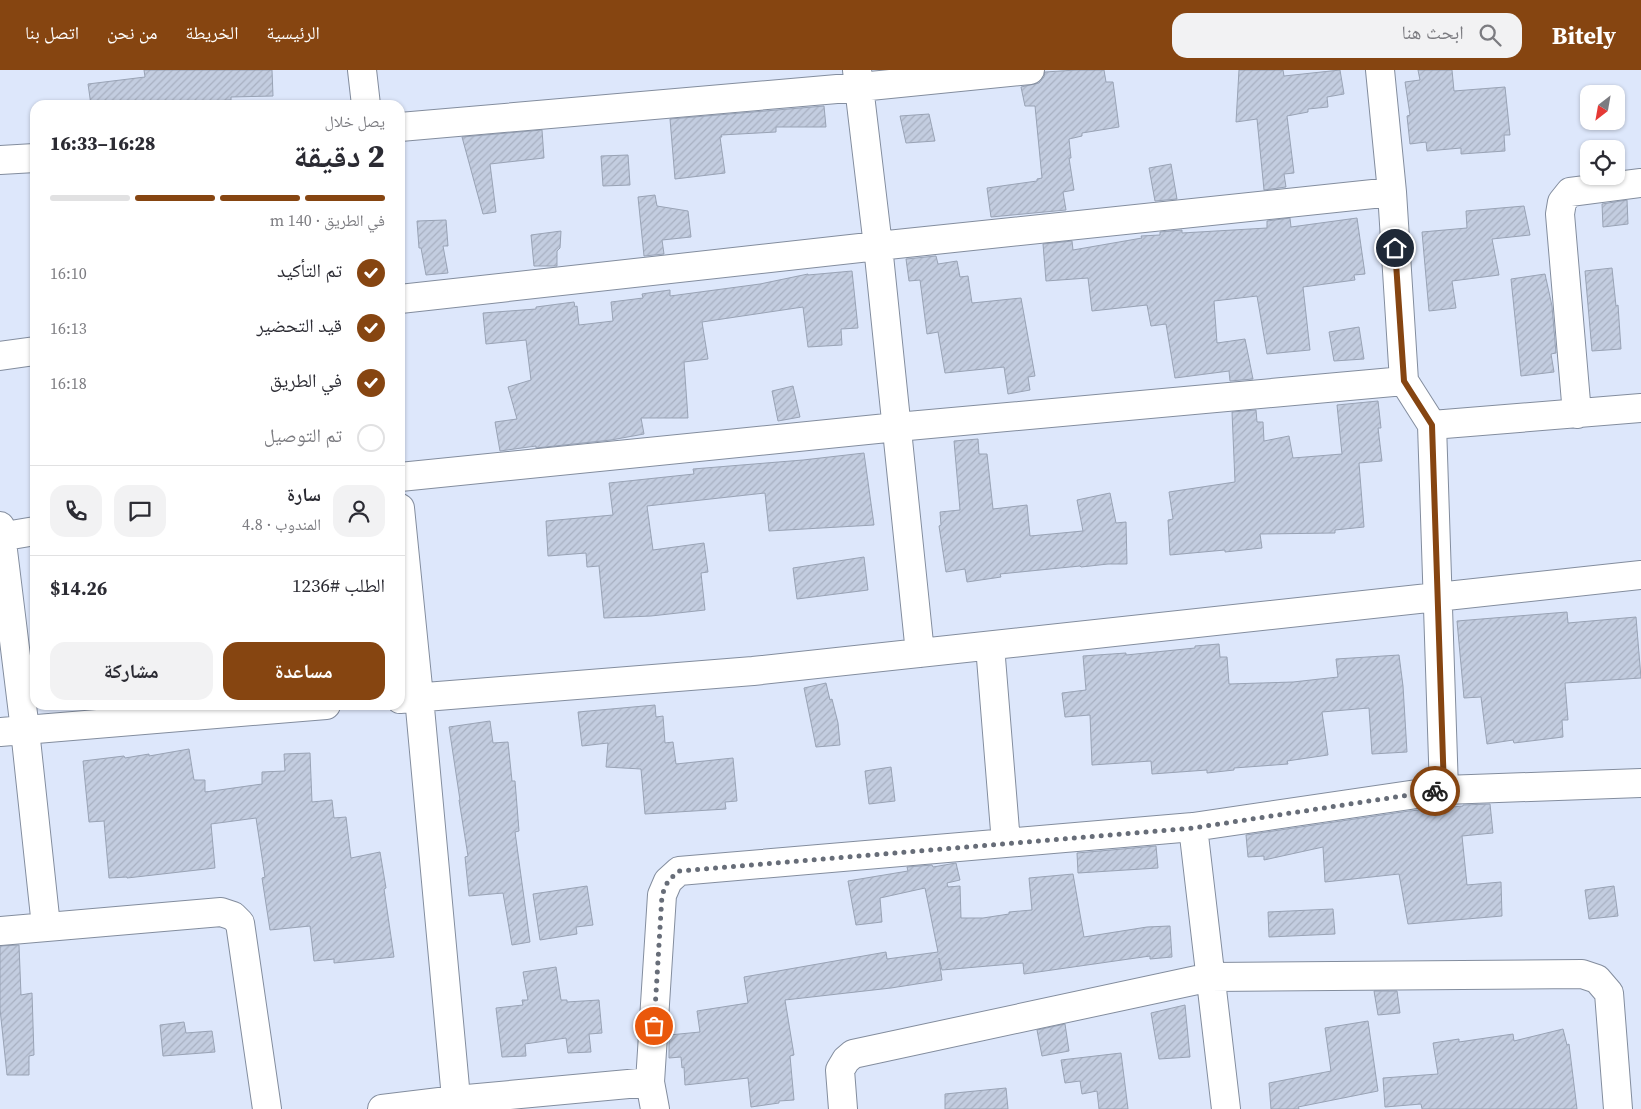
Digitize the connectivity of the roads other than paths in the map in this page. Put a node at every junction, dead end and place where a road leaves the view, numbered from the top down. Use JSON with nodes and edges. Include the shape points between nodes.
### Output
{"nodes":[{"id":1,"x":362,"y":70,"type":"edge"},
{"id":2,"x":1030,"y":70,"type":"edge"},
{"id":3,"x":1380,"y":70,"type":"edge"},
{"id":4,"x":859,"y":79,"type":"edge"},
{"id":5,"x":365,"y":100,"type":"edge"},
{"id":6,"x":405,"y":126,"type":"edge"},
{"id":7,"x":30,"y":158,"type":"edge"},
{"id":8,"x":0,"y":160,"type":"edge"},
{"id":9,"x":1641,"y":183,"type":"edge"},
{"id":10,"x":1392,"y":192,"type":"junction"},
{"id":11,"x":878,"y":246,"type":"junction"},
{"id":12,"x":405,"y":298,"type":"edge"},
{"id":13,"x":30,"y":352,"type":"edge"},
{"id":14,"x":0,"y":356,"type":"edge"},
{"id":15,"x":1404,"y":381,"type":"junction"},
{"id":16,"x":1641,"y":408,"type":"edge"},
{"id":17,"x":1578,"y":414,"type":"junction"},
{"id":18,"x":1432,"y":425,"type":"junction"},
{"id":19,"x":896,"y":427,"type":"junction"},
{"id":20,"x":405,"y":476,"type":"edge"},
{"id":21,"x":30,"y":531,"type":"edge"},
{"id":22,"x":0,"y":533,"type":"edge"},
{"id":23,"x":1641,"y":575,"type":"edge"},
{"id":24,"x":1438,"y":598,"type":"junction"},
{"id":25,"x":405,"y":603,"type":"edge"},
{"id":26,"x":990,"y":646,"type":"junction"},
{"id":27,"x":920,"y":653,"type":"junction"},
{"id":28,"x":410,"y":698,"type":"edge"},
{"id":29,"x":266,"y":710,"type":"edge"},
{"id":30,"x":12,"y":731,"type":"edge"},
{"id":31,"x":1641,"y":783,"type":"edge"},
{"id":32,"x":1444,"y":790,"type":"junction"},
{"id":33,"x":1193,"y":828,"type":"junction"},
{"id":34,"x":1006,"y":843,"type":"junction"},
{"id":35,"x":46,"y":926,"type":"junction"},
{"id":36,"x":0,"y":931,"type":"edge"},
{"id":37,"x":1211,"y":977,"type":"junction"},
{"id":38,"x":650,"y":1082,"type":"junction"},
{"id":39,"x":456,"y":1105,"type":"edge"},
{"id":40,"x":267,"y":1109,"type":"edge"},
{"id":41,"x":382,"y":1109,"type":"edge"},
{"id":42,"x":655,"y":1109,"type":"edge"},
{"id":43,"x":843,"y":1109,"type":"edge"},
{"id":44,"x":1226,"y":1109,"type":"edge"},
{"id":45,"x":1618,"y":1109,"type":"edge"}],
"edges":[{"from":1,"to":5,"type":"street"},
{"from":2,"to":4,"type":"street"},
{"from":3,"to":10,"type":"street"},
{"from":4,"to":6,"type":"street"},
{"from":4,"to":11,"type":"street"},
{"from":7,"to":8,"type":"street"},
{"from":9,"to":17,"type":"street","via":[[1570,192],[1562,202],[1560,214]]},
{"from":10,"to":11,"type":"street"},
{"from":10,"to":15,"type":"street"},
{"from":11,"to":12,"type":"street"},
{"from":11,"to":19,"type":"street"},
{"from":13,"to":14,"type":"street"},
{"from":15,"to":18,"type":"street"},
{"from":15,"to":19,"type":"street"},
{"from":16,"to":17,"type":"street"},
{"from":17,"to":18,"type":"street"},
{"from":18,"to":24,"type":"street"},
{"from":19,"to":20,"type":"street"},
{"from":19,"to":27,"type":"street"},
{"from":21,"to":22,"type":"street"},
{"from":22,"to":30,"type":"street"},
{"from":23,"to":24,"type":"street"},
{"from":24,"to":26,"type":"street"},
{"from":24,"to":32,"type":"street"},
{"from":25,"to":28,"type":"street"},
{"from":26,"to":27,"type":"street"},
{"from":26,"to":34,"type":"street"},
{"from":27,"to":28,"type":"street","via":[[753,671]]},
{"from":28,"to":39,"type":"street"},
{"from":29,"to":30,"type":"street"},
{"from":30,"to":35,"type":"street"},
{"from":31,"to":32,"type":"street"},
{"from":32,"to":33,"type":"street"},
{"from":33,"to":34,"type":"street"},
{"from":33,"to":37,"type":"street"},
{"from":34,"to":38,"type":"street","via":[[679,871],[668,881],[662,895]]},
{"from":35,"to":36,"type":"street"},
{"from":35,"to":40,"type":"street","via":[[221,912],[233,916],[240,923]]},
{"from":37,"to":43,"type":"street","via":[[853,1054],[840,1070]]},
{"from":37,"to":44,"type":"street"},
{"from":37,"to":45,"type":"street","via":[[1582,974],[1597,979],[1609,993]]},
{"from":38,"to":39,"type":"street"},
{"from":38,"to":42,"type":"street"},
{"from":39,"to":41,"type":"street"}]}
